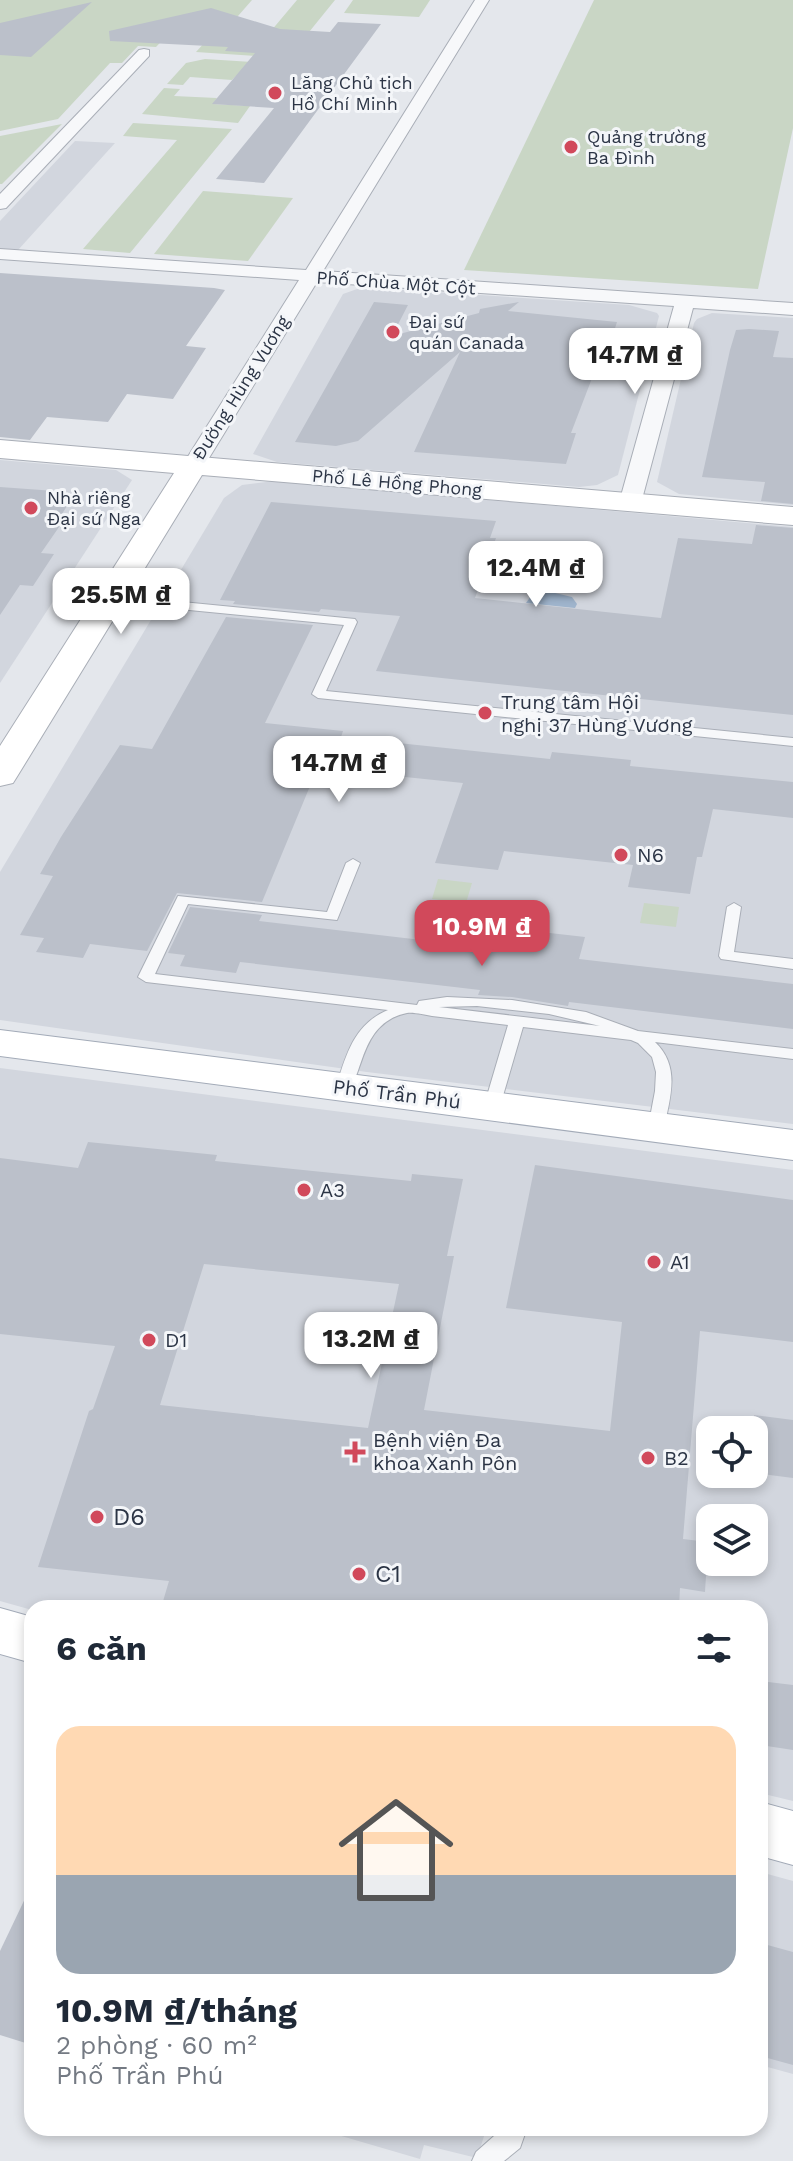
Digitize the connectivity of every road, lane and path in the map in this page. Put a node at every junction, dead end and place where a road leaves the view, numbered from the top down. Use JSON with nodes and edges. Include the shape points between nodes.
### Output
{"nodes":[{"id":1,"x":482,"y":0,"type":"edge"},
{"id":2,"x":144,"y":53,"type":"dead end"},
{"id":3,"x":0,"y":204,"type":"edge"},
{"id":4,"x":0,"y":254,"type":"edge"},
{"id":5,"x":310,"y":277,"type":"junction"},
{"id":6,"x":685,"y":302,"type":"junction"},
{"id":7,"x":793,"y":309,"type":"edge"},
{"id":8,"x":0,"y":449,"type":"edge"},
{"id":9,"x":193,"y":466,"type":"junction"},
{"id":10,"x":630,"y":503,"type":"junction"},
{"id":11,"x":793,"y":516,"type":"edge"},
{"id":12,"x":111,"y":599,"type":"junction"},
{"id":13,"x":793,"y":742,"type":"edge"},
{"id":14,"x":0,"y":775,"type":"edge"},
{"id":15,"x":353,"y":863,"type":"dead end"},
{"id":16,"x":734,"y":907,"type":"dead end"},
{"id":17,"x":793,"y":964,"type":"edge"},
{"id":18,"x":410,"y":1008,"type":"junction"},
{"id":19,"x":517,"y":1021,"type":"junction"},
{"id":20,"x":632,"y":1035,"type":"junction"},
{"id":21,"x":0,"y":1043,"type":"edge"},
{"id":22,"x":793,"y":1054,"type":"edge"},
{"id":23,"x":344,"y":1087,"type":"junction"},
{"id":24,"x":492,"y":1106,"type":"junction"},
{"id":25,"x":656,"y":1128,"type":"junction"},
{"id":26,"x":793,"y":1145,"type":"edge"},
{"id":27,"x":0,"y":1631,"type":"edge"},
{"id":28,"x":24,"y":1638,"type":"edge"},
{"id":29,"x":768,"y":1831,"type":"edge"},
{"id":30,"x":793,"y":1838,"type":"edge"},
{"id":31,"x":512,"y":2136,"type":"edge"},
{"id":32,"x":485,"y":2161,"type":"edge"}],
"edges":[{"from":1,"to":5,"type":"street","name":"Đường Hùng Vương"},
{"from":2,"to":3,"type":"street"},
{"from":4,"to":5,"type":"street","name":"Phố Chùa Một Cột"},
{"from":5,"to":6,"type":"street","name":"Phố Chùa Một Cột"},
{"from":5,"to":9,"type":"street","name":"Đường Hùng Vương"},
{"from":6,"to":7,"type":"street","name":"Phố Chùa Một Cột"},
{"from":6,"to":10,"type":"street"},
{"from":8,"to":9,"type":"street","name":"Phố Lê Hồng Phong"},
{"from":9,"to":10,"type":"street","name":"Phố Lê Hồng Phong"},
{"from":9,"to":12,"type":"street","name":"Đường Hùng Vương"},
{"from":10,"to":11,"type":"street","name":"Phố Lê Hồng Phong"},
{"from":12,"to":13,"type":"lane","via":[[351,622],[318,694]]},
{"from":12,"to":14,"type":"street","name":"Đường Hùng Vương"},
{"from":15,"to":18,"type":"lane","via":[[332,917],[183,899],[146,977]]},
{"from":16,"to":17,"type":"lane","via":[[726,956]]},
{"from":18,"to":19,"type":"lane"},
{"from":18,"to":20,"type":"lane","via":[[449,1001],[548,1010],[599,1019]]},
{"from":18,"to":23,"type":"lane","via":[[379,1018],[364,1032]]},
{"from":19,"to":20,"type":"lane"},
{"from":19,"to":24,"type":"lane"},
{"from":20,"to":22,"type":"lane"},
{"from":20,"to":25,"type":"lane","via":[[658,1052],[665,1070]]},
{"from":21,"to":23,"type":"street","name":"Phố Trần Phú"},
{"from":23,"to":24,"type":"street","name":"Phố Trần Phú"},
{"from":24,"to":25,"type":"street","name":"Phố Trần Phú"},
{"from":25,"to":26,"type":"street","name":"Phố Trần Phú"},
{"from":27,"to":28,"type":"street"},
{"from":29,"to":30,"type":"street"},
{"from":31,"to":32,"type":"lane"}]}
